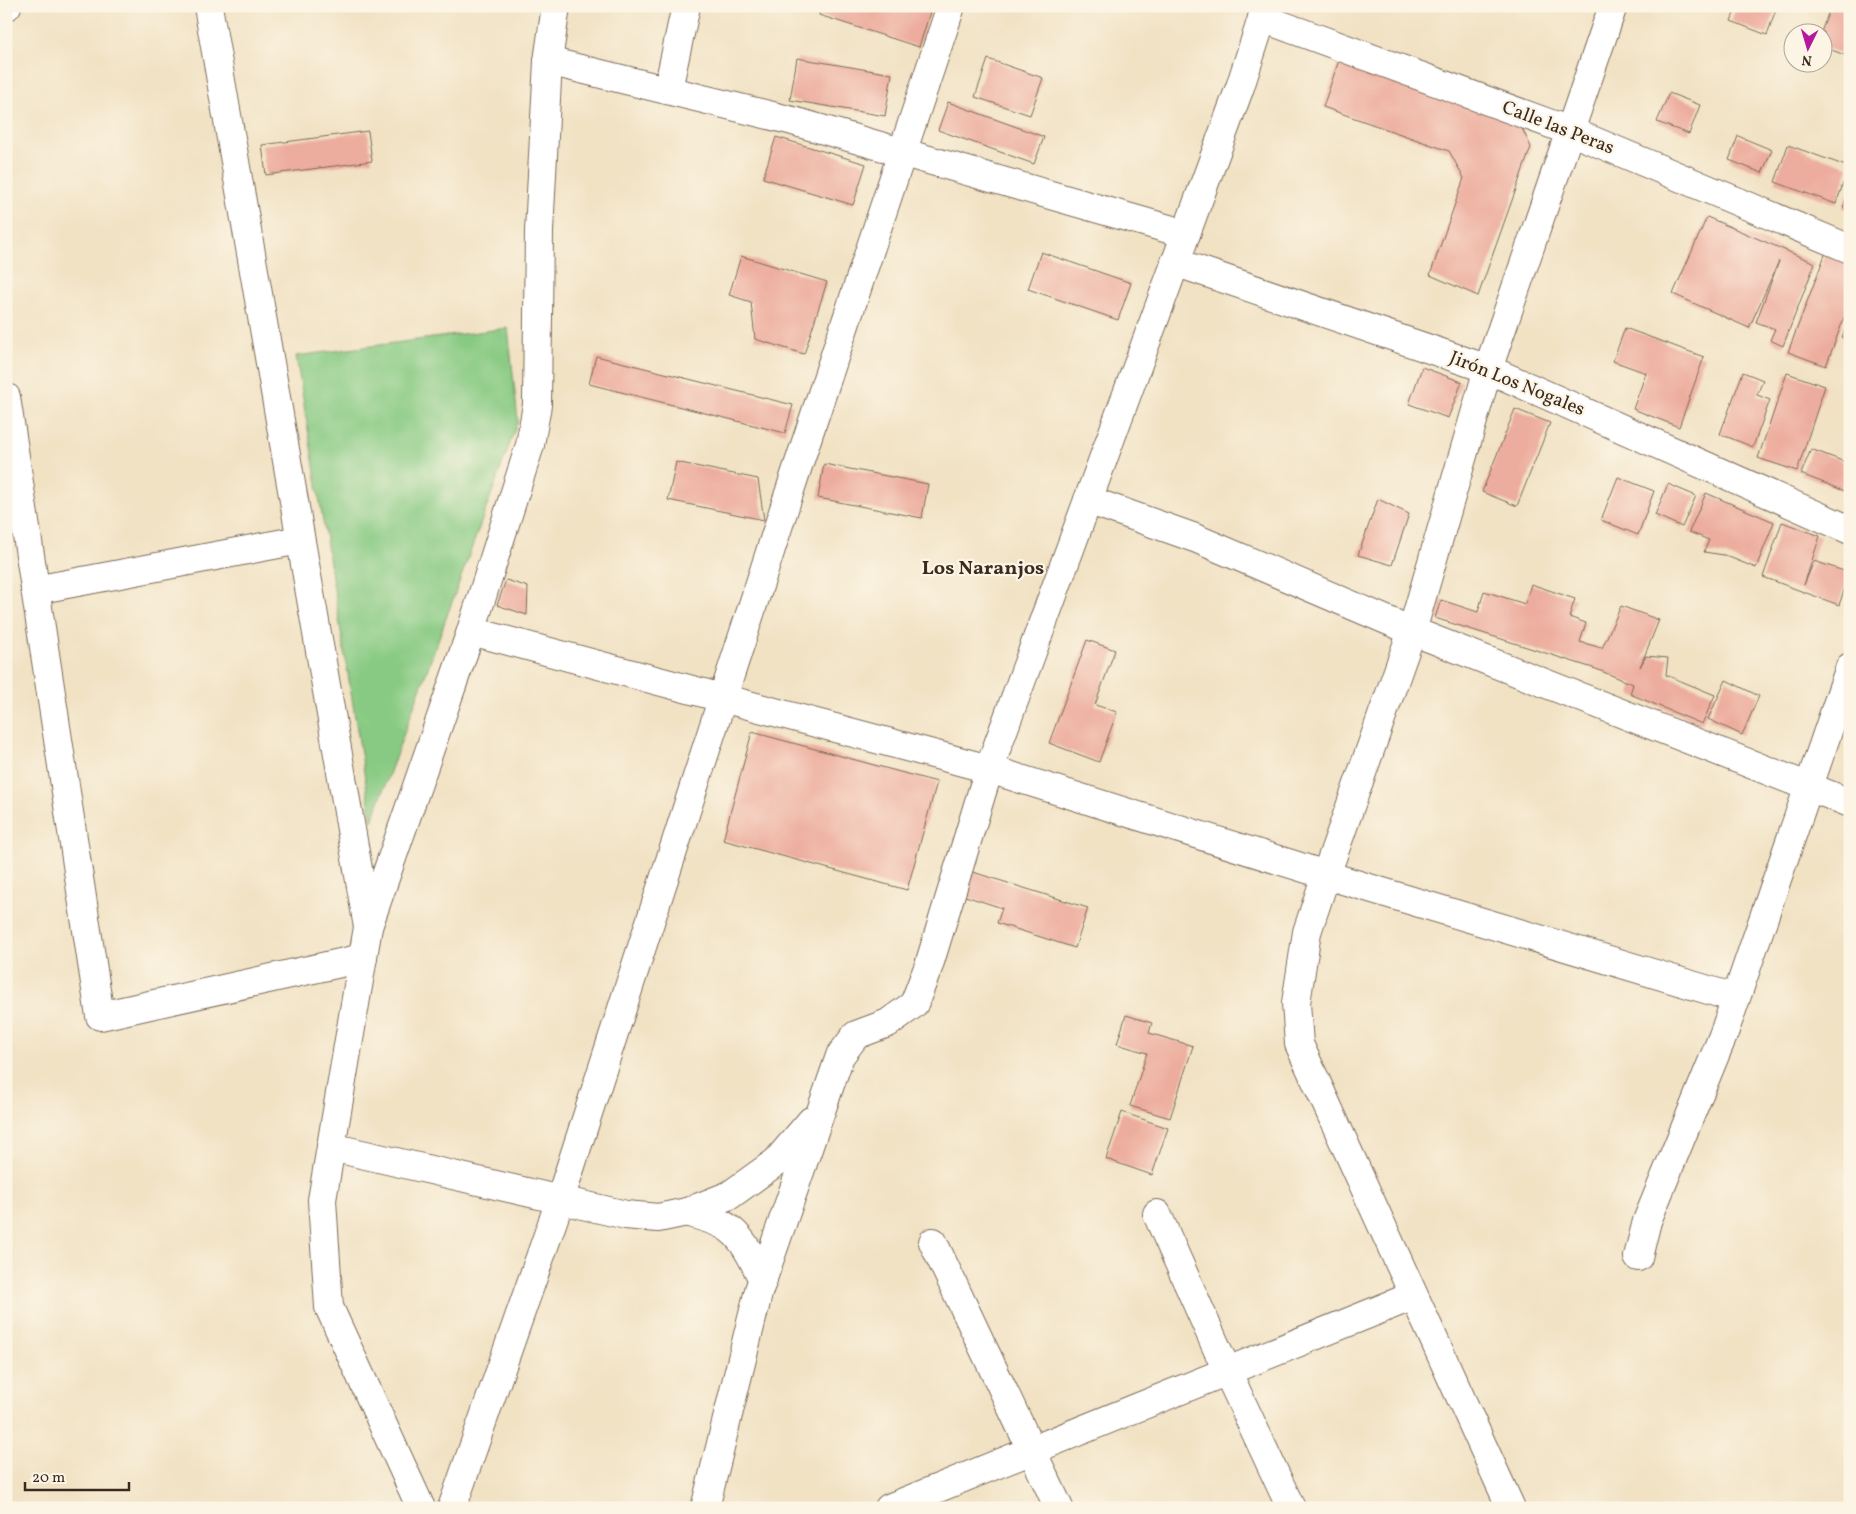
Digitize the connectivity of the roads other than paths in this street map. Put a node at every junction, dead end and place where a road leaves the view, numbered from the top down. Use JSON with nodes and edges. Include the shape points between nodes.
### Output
{"nodes":[{"id":1,"x":208,"y":6,"type":"edge"},
{"id":2,"x":556,"y":6,"type":"edge"},
{"id":3,"x":686,"y":6,"type":"edge"},
{"id":4,"x":951,"y":6,"type":"edge"},
{"id":5,"x":1613,"y":6,"type":"edge"},
{"id":6,"x":1264,"y":12,"type":"edge"},
{"id":7,"x":548,"y":61,"type":"junction"},
{"id":8,"x":668,"y":90,"type":"junction"},
{"id":9,"x":1570,"y":131,"type":"junction"},
{"id":10,"x":902,"y":153,"type":"junction"},
{"id":11,"x":1186,"y":234,"type":"junction"},
{"id":12,"x":1850,"y":248,"type":"edge"},
{"id":13,"x":1175,"y":262,"type":"junction"},
{"id":14,"x":1488,"y":369,"type":"junction"},
{"id":15,"x":6,"y":397,"type":"edge"},
{"id":16,"x":1088,"y":500,"type":"junction"},
{"id":17,"x":1850,"y":530,"type":"edge"},
{"id":18,"x":300,"y":540,"type":"junction"},
{"id":19,"x":35,"y":590,"type":"junction"},
{"id":20,"x":471,"y":631,"type":"junction"},
{"id":21,"x":1412,"y":631,"type":"junction"},
{"id":22,"x":1850,"y":667,"type":"edge"},
{"id":23,"x":722,"y":698,"type":"junction"},
{"id":24,"x":989,"y":769,"type":"junction"},
{"id":25,"x":1808,"y":786,"type":"junction"},
{"id":26,"x":1850,"y":803,"type":"edge"},
{"id":27,"x":1326,"y":875,"type":"junction"},
{"id":28,"x":368,"y":927,"type":"junction"},
{"id":29,"x":363,"y":958,"type":"junction"},
{"id":30,"x":1735,"y":998,"type":"junction"},
{"id":31,"x":821,"y":1110,"type":"junction"},
{"id":32,"x":331,"y":1147,"type":"junction"},
{"id":33,"x":560,"y":1199,"type":"junction"},
{"id":34,"x":687,"y":1212,"type":"junction"},
{"id":35,"x":1157,"y":1214,"type":"dead end"},
{"id":36,"x":933,"y":1242,"type":"dead end"},
{"id":37,"x":1638,"y":1257,"type":"dead end"},
{"id":38,"x":763,"y":1280,"type":"junction"},
{"id":39,"x":1414,"y":1296,"type":"junction"},
{"id":40,"x":1227,"y":1371,"type":"junction"},
{"id":41,"x":1032,"y":1450,"type":"junction"},
{"id":42,"x":421,"y":1508,"type":"edge"},
{"id":43,"x":452,"y":1508,"type":"edge"},
{"id":44,"x":704,"y":1508,"type":"edge"},
{"id":45,"x":889,"y":1508,"type":"edge"},
{"id":46,"x":1059,"y":1508,"type":"edge"},
{"id":47,"x":1292,"y":1508,"type":"edge"},
{"id":48,"x":1511,"y":1508,"type":"edge"}],
"edges":[{"from":1,"to":18,"type":"street"},
{"from":2,"to":7,"type":"street"},
{"from":3,"to":8,"type":"street"},
{"from":4,"to":10,"type":"street"},
{"from":5,"to":9,"type":"street"},
{"from":6,"to":9,"type":"street","name":"Calle las Peras"},
{"from":6,"to":11,"type":"street"},
{"from":7,"to":8,"type":"street"},
{"from":7,"to":20,"type":"street","via":[[539,232],[537,405],[530,445]]},
{"from":8,"to":10,"type":"street"},
{"from":9,"to":12,"type":"street","name":"Calle las Peras"},
{"from":9,"to":14,"type":"street"},
{"from":10,"to":11,"type":"street"},
{"from":10,"to":23,"type":"street"},
{"from":11,"to":13,"type":"street"},
{"from":13,"to":14,"type":"street","name":"Jirón Los Nogales"},
{"from":13,"to":16,"type":"street"},
{"from":14,"to":17,"type":"street","name":"Jirón Los Nogales"},
{"from":14,"to":21,"type":"street"},
{"from":15,"to":19,"type":"street"},
{"from":16,"to":21,"type":"street","via":[[1194,538]]},
{"from":16,"to":24,"type":"street"},
{"from":18,"to":19,"type":"street"},
{"from":18,"to":28,"type":"street"},
{"from":19,"to":29,"type":"street","via":[[100,1016]]},
{"from":20,"to":23,"type":"street"},
{"from":20,"to":28,"type":"street"},
{"from":21,"to":25,"type":"street"},
{"from":21,"to":27,"type":"street"},
{"from":22,"to":25,"type":"street"},
{"from":23,"to":24,"type":"street"},
{"from":23,"to":33,"type":"street"},
{"from":24,"to":27,"type":"street"},
{"from":24,"to":31,"type":"street","via":[[929,966],[914,1004],[888,1023],[856,1035],[840,1056]]},
{"from":25,"to":26,"type":"street"},
{"from":25,"to":30,"type":"street"},
{"from":27,"to":30,"type":"street"},
{"from":27,"to":39,"type":"street","via":[[1307,932],[1296,1003],[1299,1044]]},
{"from":28,"to":29,"type":"street"},
{"from":29,"to":32,"type":"street"},
{"from":30,"to":37,"type":"street","via":[[1724,1033],[1647,1222]]},
{"from":31,"to":34,"type":"street","via":[[776,1162],[730,1195]]},
{"from":31,"to":38,"type":"street"},
{"from":32,"to":33,"type":"street"},
{"from":32,"to":42,"type":"street","via":[[322,1200],[329,1307]]},
{"from":33,"to":34,"type":"street","via":[[626,1215],[658,1218]]},
{"from":33,"to":43,"type":"street"},
{"from":34,"to":38,"type":"street","via":[[730,1229],[745,1245]]},
{"from":35,"to":40,"type":"street"},
{"from":36,"to":41,"type":"street"},
{"from":38,"to":44,"type":"street"},
{"from":39,"to":40,"type":"street"},
{"from":39,"to":48,"type":"street"},
{"from":40,"to":41,"type":"street"},
{"from":40,"to":47,"type":"street"},
{"from":41,"to":45,"type":"street"},
{"from":41,"to":46,"type":"street"}]}
